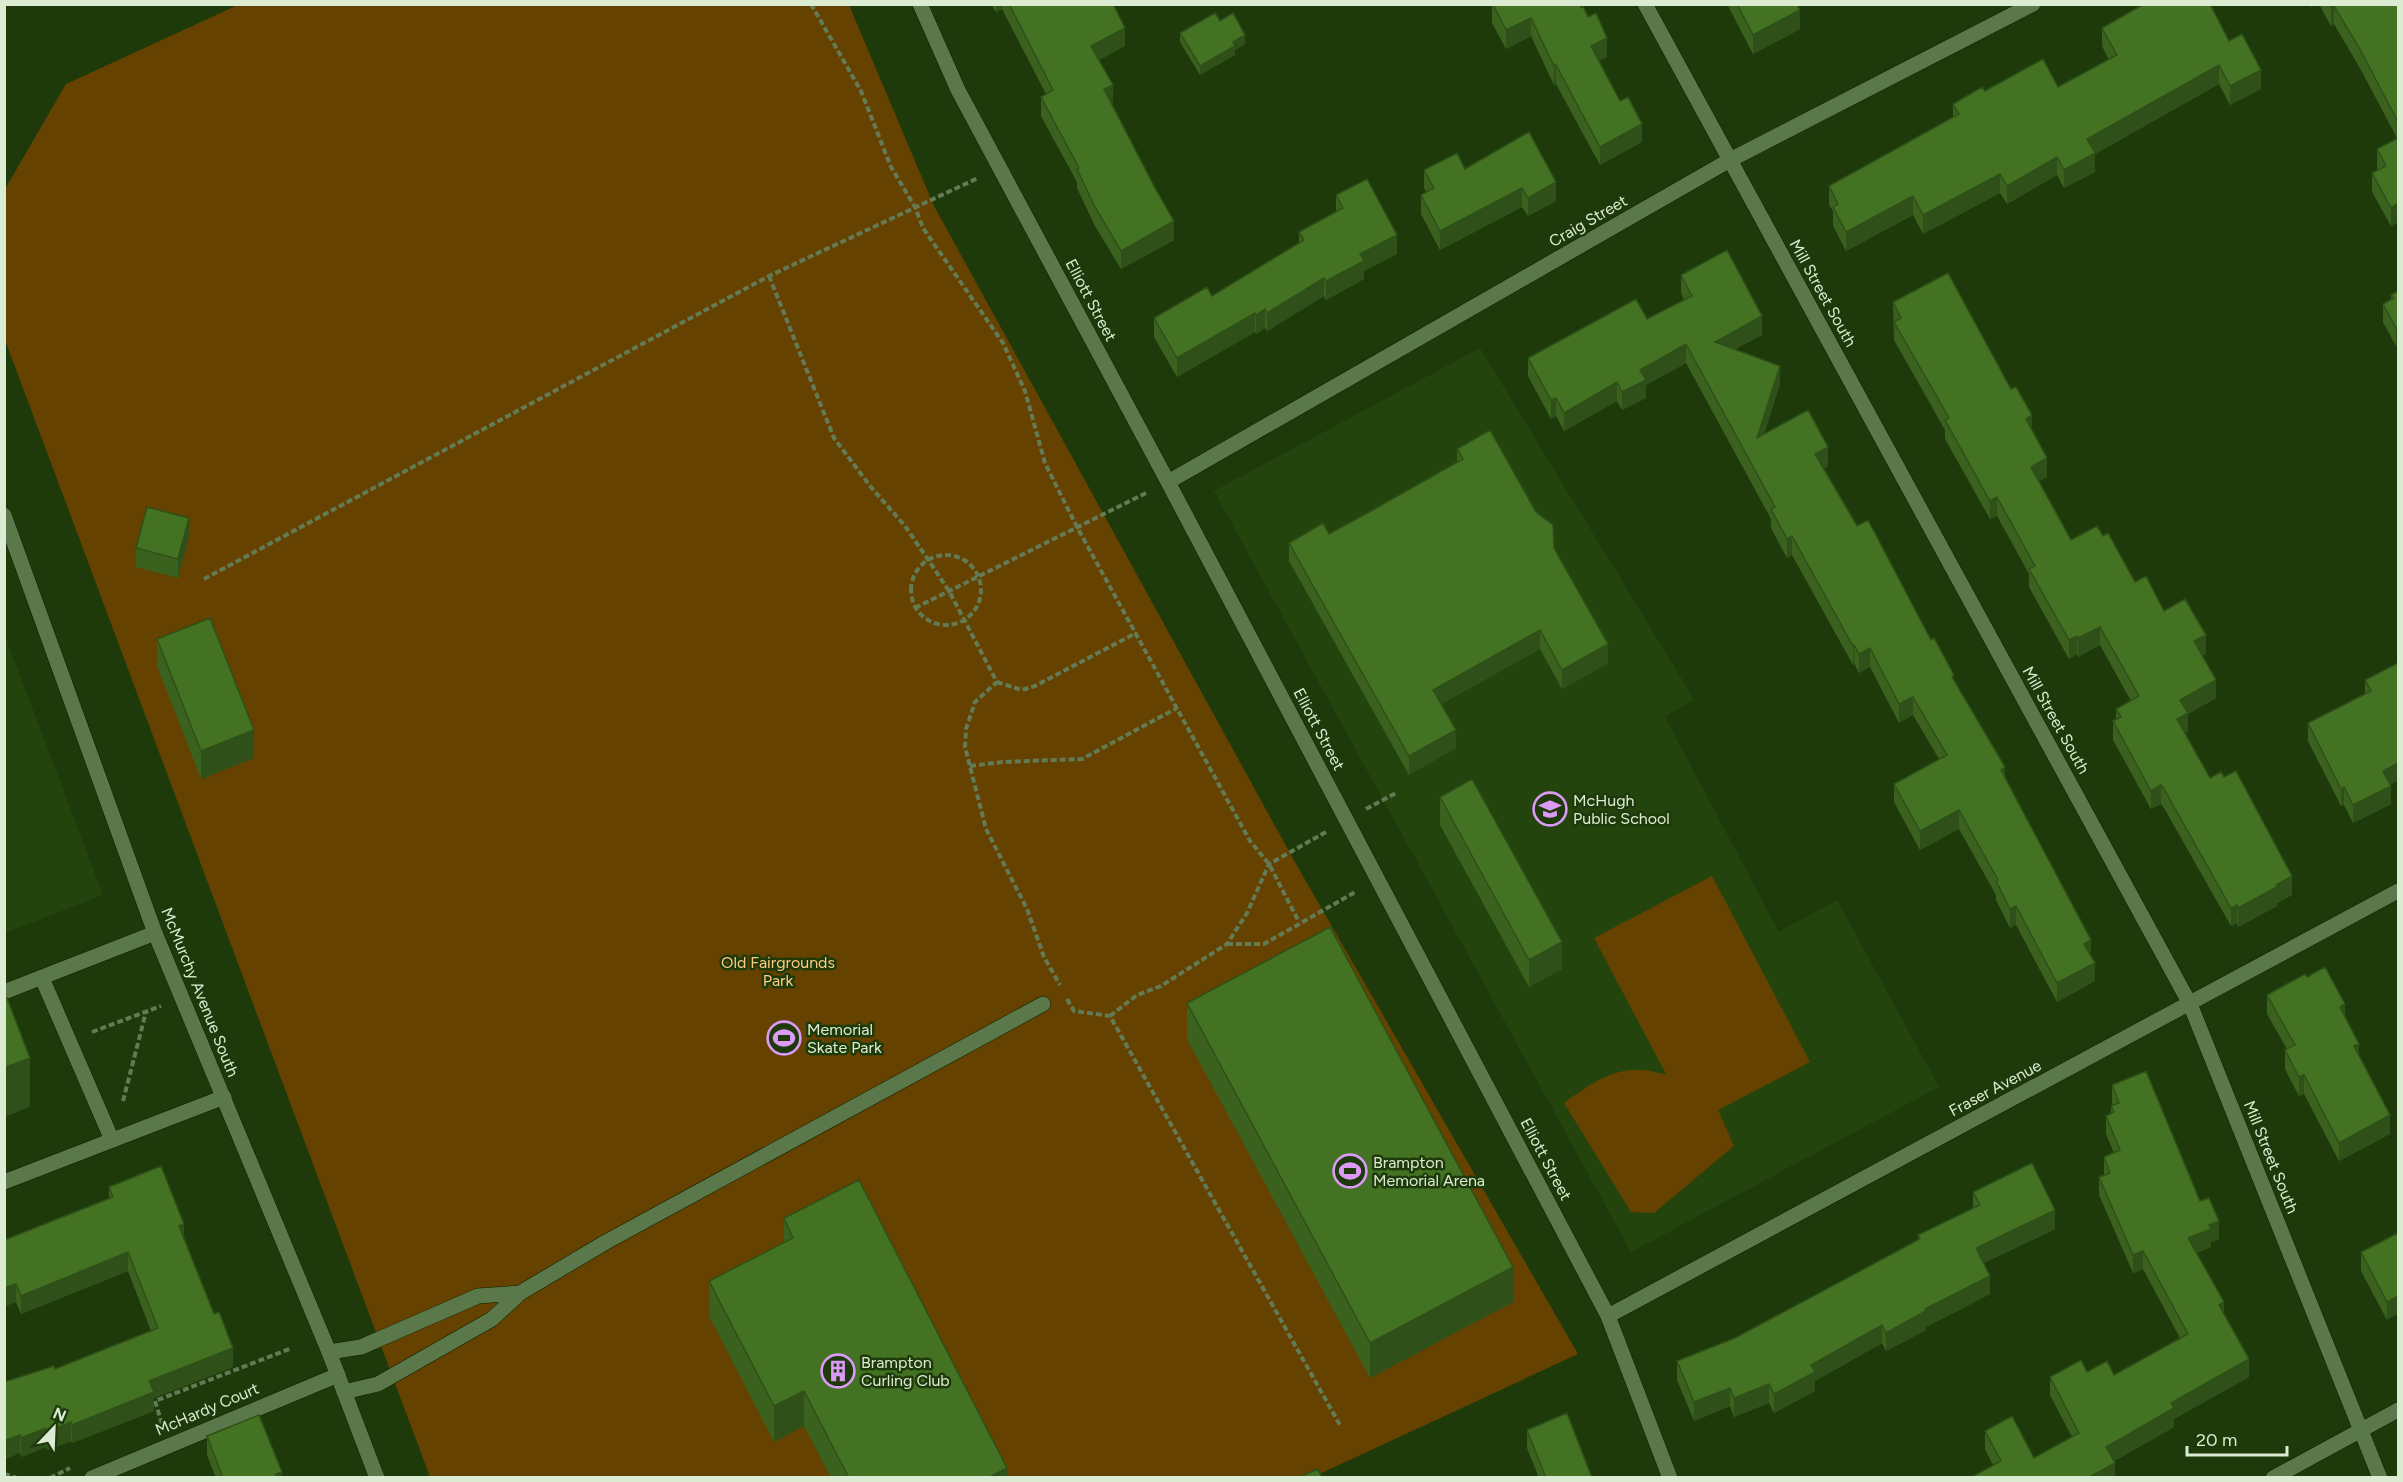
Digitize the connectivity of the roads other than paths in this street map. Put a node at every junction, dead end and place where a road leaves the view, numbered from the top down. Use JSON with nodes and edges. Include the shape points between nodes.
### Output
{"nodes":[{"id":1,"x":920,"y":4,"type":"edge"},
{"id":2,"x":1645,"y":4,"type":"edge"},
{"id":3,"x":2033,"y":4,"type":"edge"},
{"id":4,"x":1730,"y":160,"type":"junction"},
{"id":5,"x":1168,"y":482,"type":"junction"},
{"id":6,"x":4,"y":515,"type":"edge"},
{"id":7,"x":2398,"y":891,"type":"edge"},
{"id":8,"x":155,"y":933,"type":"junction"},
{"id":9,"x":42,"y":978,"type":"junction"},
{"id":10,"x":4,"y":992,"type":"edge"},
{"id":11,"x":1043,"y":1004,"type":"dead end"},
{"id":12,"x":2190,"y":1004,"type":"junction"},
{"id":13,"x":224,"y":1097,"type":"junction"},
{"id":14,"x":112,"y":1140,"type":"junction"},
{"id":15,"x":4,"y":1182,"type":"edge"},
{"id":16,"x":520,"y":1293,"type":"junction"},
{"id":17,"x":1608,"y":1316,"type":"junction"},
{"id":18,"x":329,"y":1352,"type":"junction"},
{"id":19,"x":338,"y":1375,"type":"junction"},
{"id":20,"x":344,"y":1392,"type":"junction"},
{"id":21,"x":2398,"y":1410,"type":"edge"},
{"id":22,"x":2362,"y":1430,"type":"junction"},
{"id":23,"x":92,"y":1478,"type":"edge"},
{"id":24,"x":377,"y":1478,"type":"edge"},
{"id":25,"x":1670,"y":1478,"type":"edge"},
{"id":26,"x":2272,"y":1478,"type":"edge"},
{"id":27,"x":2380,"y":1478,"type":"edge"}],
"edges":[{"from":1,"to":5,"type":"street","name":"Elliott Street","via":[[958,90]]},
{"from":2,"to":4,"type":"street","name":"Mill Street South"},
{"from":3,"to":4,"type":"street","name":"Craig Street"},
{"from":4,"to":5,"type":"street","name":"Craig Street"},
{"from":4,"to":12,"type":"street","name":"Mill Street South"},
{"from":5,"to":17,"type":"street","name":"Elliott Street"},
{"from":6,"to":8,"type":"street","name":"McMurchy Avenue South"},
{"from":7,"to":12,"type":"street","name":"Fraser Avenue"},
{"from":8,"to":9,"type":"street"},
{"from":8,"to":13,"type":"street","name":"McMurchy Avenue South"},
{"from":9,"to":10,"type":"street"},
{"from":9,"to":14,"type":"street"},
{"from":11,"to":16,"type":"street","via":[[606,1242]]},
{"from":12,"to":17,"type":"street","name":"Fraser Avenue"},
{"from":12,"to":22,"type":"street","name":"Mill Street South"},
{"from":13,"to":14,"type":"street"},
{"from":13,"to":18,"type":"street","name":"McMurchy Avenue South"},
{"from":14,"to":15,"type":"street"},
{"from":16,"to":18,"type":"street","via":[[478,1296],[362,1347]]},
{"from":16,"to":20,"type":"street","via":[[492,1318],[378,1384]]},
{"from":17,"to":25,"type":"street","name":"Elliott Street"},
{"from":18,"to":19,"type":"street","name":"McMurchy Avenue South"},
{"from":19,"to":20,"type":"street","name":"McMurchy Avenue South"},
{"from":19,"to":23,"type":"street","name":"McHardy Court"},
{"from":20,"to":24,"type":"street","name":"McMurchy Avenue South"},
{"from":21,"to":22,"type":"street"},
{"from":22,"to":26,"type":"street"},
{"from":22,"to":27,"type":"street","name":"Mill Street South"}]}
